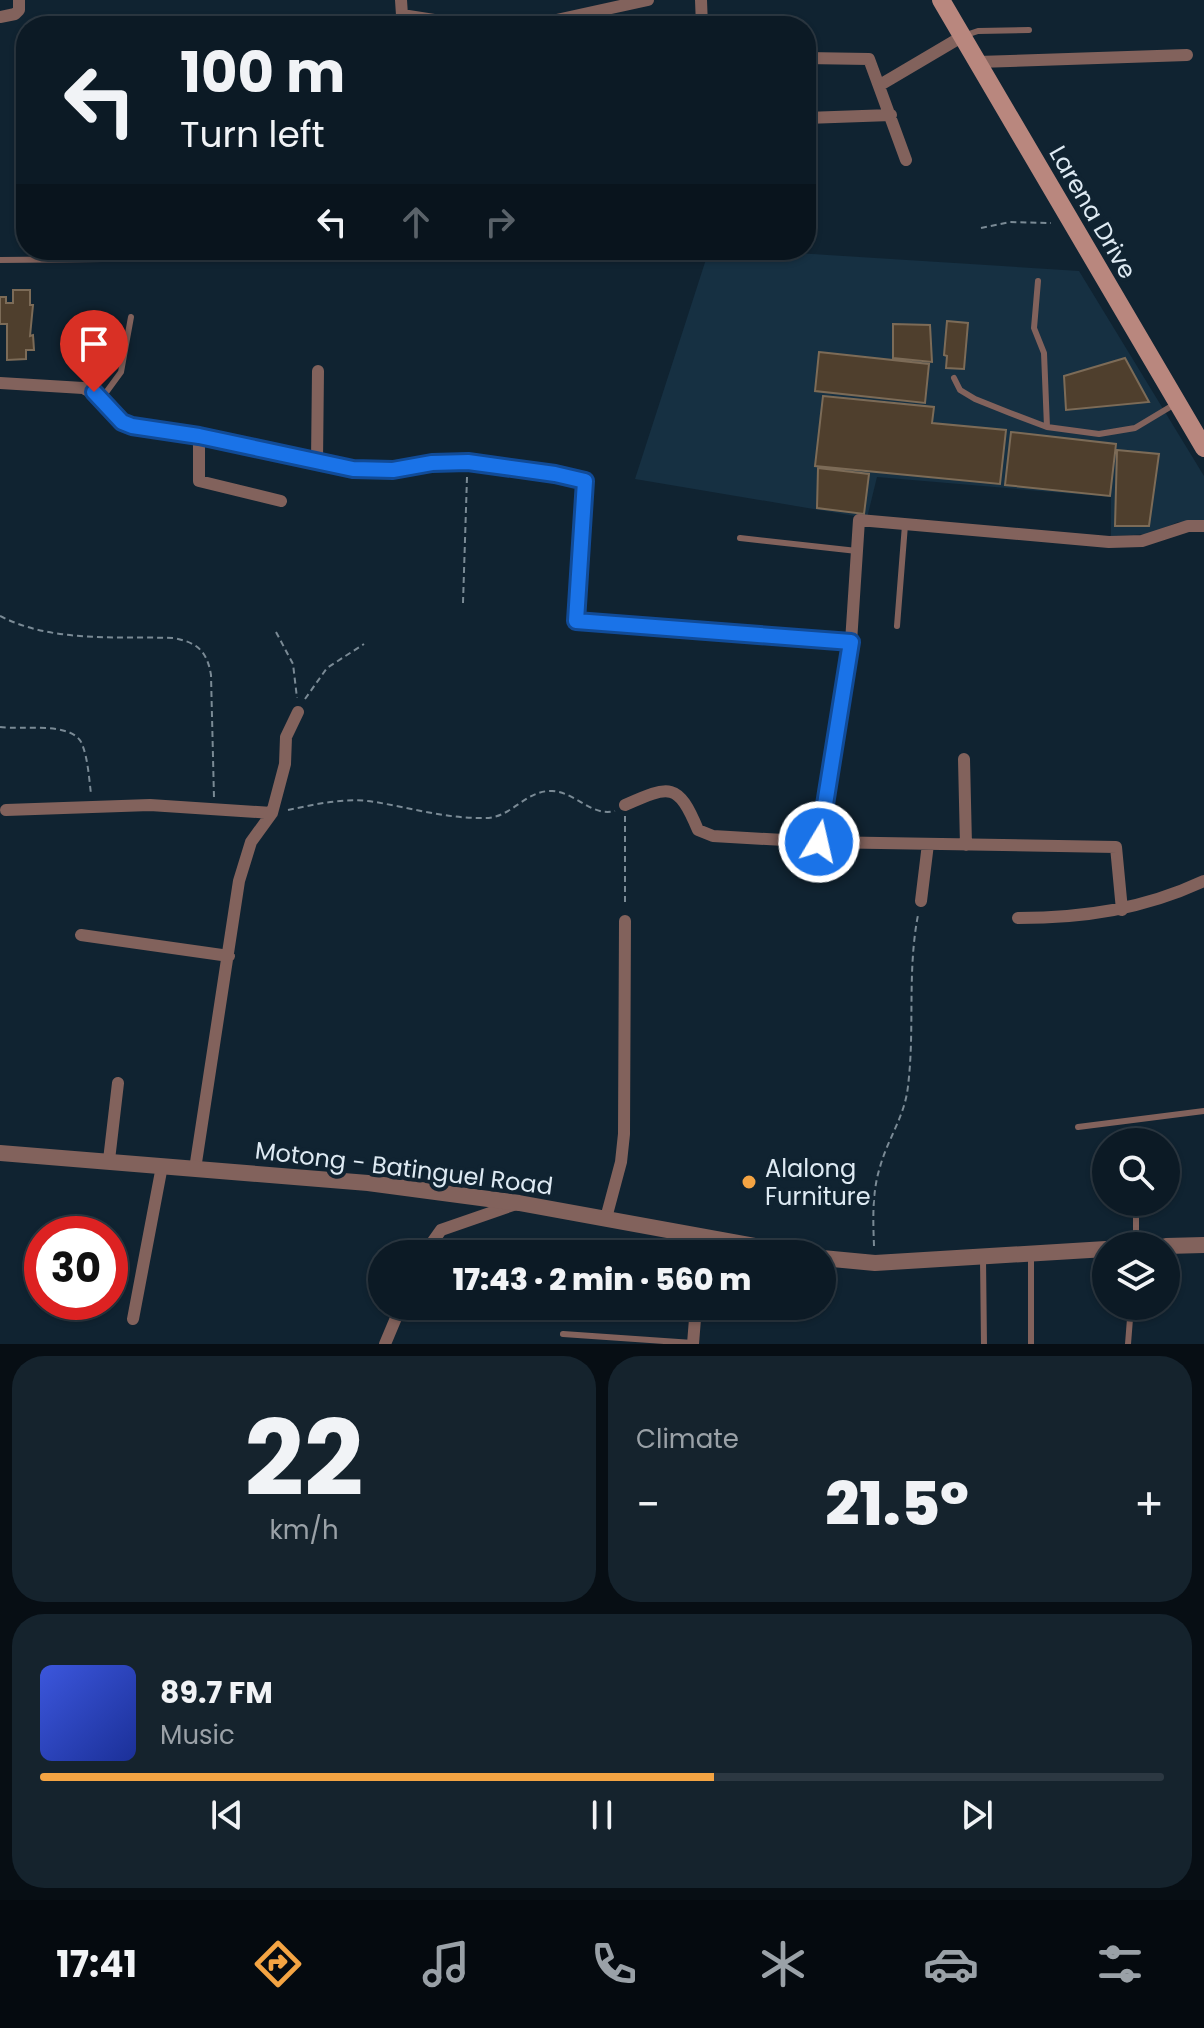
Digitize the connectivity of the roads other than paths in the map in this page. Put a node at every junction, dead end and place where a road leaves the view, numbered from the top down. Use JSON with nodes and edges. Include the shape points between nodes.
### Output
{"nodes":[{"id":1,"x":19,"y":0,"type":"edge"},
{"id":2,"x":401,"y":0,"type":"edge"},
{"id":3,"x":648,"y":0,"type":"edge"},
{"id":4,"x":941,"y":0,"type":"edge"},
{"id":5,"x":408,"y":16,"type":"edge"},
{"id":6,"x":575,"y":16,"type":"edge"},
{"id":7,"x":0,"y":17,"type":"edge"},
{"id":8,"x":1029,"y":30,"type":"dead end"},
{"id":9,"x":963,"y":36,"type":"junction"},
{"id":10,"x":1187,"y":55,"type":"dead end"},
{"id":11,"x":816,"y":58,"type":"edge"},
{"id":12,"x":978,"y":62,"type":"junction"},
{"id":13,"x":880,"y":85,"type":"junction"},
{"id":14,"x":891,"y":115,"type":"junction"},
{"id":15,"x":816,"y":118,"type":"edge"},
{"id":16,"x":906,"y":160,"type":"dead end"},
{"id":17,"x":1038,"y":281,"type":"dead end"},
{"id":18,"x":131,"y":317,"type":"dead end"},
{"id":19,"x":318,"y":371,"type":"dead end"},
{"id":20,"x":954,"y":378,"type":"dead end"},
{"id":21,"x":0,"y":383,"type":"edge"},
{"id":22,"x":102,"y":398,"type":"junction"},
{"id":23,"x":1177,"y":403,"type":"junction"},
{"id":24,"x":1047,"y":427,"type":"junction"},
{"id":25,"x":199,"y":436,"type":"junction"},
{"id":26,"x":1204,"y":448,"type":"edge"},
{"id":27,"x":317,"y":461,"type":"junction"},
{"id":28,"x":281,"y":501,"type":"dead end"},
{"id":29,"x":905,"y":524,"type":"junction"},
{"id":30,"x":1204,"y":526,"type":"edge"},
{"id":31,"x":740,"y":538,"type":"dead end"},
{"id":32,"x":857,"y":551,"type":"junction"},
{"id":33,"x":897,"y":626,"type":"dead end"},
{"id":34,"x":851,"y":642,"type":"junction"},
{"id":35,"x":298,"y":712,"type":"road end"},
{"id":36,"x":964,"y":759,"type":"dead end"},
{"id":37,"x":625,"y":805,"type":"road end"},
{"id":38,"x":6,"y":810,"type":"dead end"},
{"id":39,"x":272,"y":813,"type":"junction"},
{"id":40,"x":819,"y":842,"type":"junction"},
{"id":41,"x":928,"y":844,"type":"junction"},
{"id":42,"x":966,"y":845,"type":"junction"},
{"id":43,"x":1204,"y":881,"type":"edge"},
{"id":44,"x":921,"y":901,"type":"road end"},
{"id":45,"x":1122,"y":910,"type":"junction"},
{"id":46,"x":1018,"y":918,"type":"dead end"},
{"id":47,"x":625,"y":921,"type":"road end"},
{"id":48,"x":81,"y":935,"type":"dead end"},
{"id":49,"x":229,"y":956,"type":"junction"},
{"id":50,"x":118,"y":1083,"type":"dead end"},
{"id":51,"x":1204,"y":1111,"type":"edge"},
{"id":52,"x":1078,"y":1127,"type":"dead end"},
{"id":53,"x":0,"y":1153,"type":"edge"},
{"id":54,"x":109,"y":1160,"type":"junction"},
{"id":55,"x":162,"y":1166,"type":"junction"},
{"id":56,"x":195,"y":1169,"type":"junction"},
{"id":57,"x":519,"y":1203,"type":"junction"},
{"id":58,"x":606,"y":1218,"type":"junction"},
{"id":59,"x":434,"y":1240,"type":"edge"},
{"id":60,"x":681,"y":1240,"type":"edge"},
{"id":61,"x":1204,"y":1245,"type":"edge"},
{"id":62,"x":1180,"y":1246,"type":"edge"},
{"id":63,"x":1092,"y":1250,"type":"edge"},
{"id":64,"x":1031,"y":1253,"type":"junction"},
{"id":65,"x":983,"y":1255,"type":"junction"},
{"id":66,"x":836,"y":1259,"type":"edge"},
{"id":67,"x":133,"y":1319,"type":"dead end"},
{"id":68,"x":395,"y":1320,"type":"edge"},
{"id":69,"x":695,"y":1320,"type":"edge"},
{"id":70,"x":1130,"y":1320,"type":"edge"},
{"id":71,"x":563,"y":1334,"type":"dead end"},
{"id":72,"x":693,"y":1343,"type":"edge"},
{"id":73,"x":385,"y":1344,"type":"edge"},
{"id":74,"x":984,"y":1344,"type":"edge"},
{"id":75,"x":1031,"y":1344,"type":"edge"},
{"id":76,"x":1128,"y":1344,"type":"edge"}],
"edges":[{"from":1,"to":7,"type":"street","via":[[15,14]]},
{"from":2,"to":5,"type":"street","via":[[402,15]]},
{"from":3,"to":6,"type":"street"},
{"from":4,"to":9,"type":"main road","name":"Larena Drive"},
{"from":8,"to":9,"type":"lane"},
{"from":9,"to":12,"type":"main road","name":"Larena Drive"},
{"from":9,"to":13,"type":"street"},
{"from":10,"to":12,"type":"street"},
{"from":11,"to":13,"type":"street","via":[[869,59]]},
{"from":12,"to":23,"type":"main road","name":"Larena Drive"},
{"from":13,"to":14,"type":"street"},
{"from":14,"to":15,"type":"street"},
{"from":14,"to":16,"type":"street"},
{"from":17,"to":24,"type":"lane","via":[[1034,328],[1044,353]]},
{"from":18,"to":22,"type":"lane","via":[[121,372]]},
{"from":19,"to":27,"type":"street"},
{"from":20,"to":24,"type":"lane","via":[[960,390],[975,399]]},
{"from":21,"to":22,"type":"street","via":[[83,388]]},
{"from":22,"to":25,"type":"street","via":[[122,422]]},
{"from":23,"to":24,"type":"lane","via":[[1135,428],[1099,434]]},
{"from":23,"to":26,"type":"main road","name":"Larena Drive"},
{"from":25,"to":27,"type":"street"},
{"from":25,"to":28,"type":"street","via":[[199,481]]},
{"from":27,"to":34,"type":"street","via":[[371,470],[468,462],[585,481],[576,621]]},
{"from":29,"to":30,"type":"street","via":[[1118,542]]},
{"from":29,"to":32,"type":"street","via":[[859,520]]},
{"from":29,"to":33,"type":"lane"},
{"from":31,"to":32,"type":"lane"},
{"from":32,"to":34,"type":"street"},
{"from":34,"to":40,"type":"street"},
{"from":35,"to":39,"type":"street","via":[[286,737]]},
{"from":36,"to":42,"type":"street"},
{"from":37,"to":40,"type":"street","via":[[671,792],[683,798],[704,834]]},
{"from":38,"to":39,"type":"street","via":[[150,805]]},
{"from":39,"to":49,"type":"street","via":[[245,858]]},
{"from":40,"to":41,"type":"street"},
{"from":41,"to":42,"type":"street"},
{"from":41,"to":44,"type":"street"},
{"from":42,"to":45,"type":"street","via":[[1116,847]]},
{"from":43,"to":45,"type":"street"},
{"from":45,"to":46,"type":"street"},
{"from":47,"to":58,"type":"street","via":[[624,1134]]},
{"from":48,"to":49,"type":"street"},
{"from":49,"to":56,"type":"street"},
{"from":50,"to":54,"type":"street"},
{"from":51,"to":52,"type":"lane"},
{"from":53,"to":54,"type":"street","name":"Motong - Batinguel Road"},
{"from":54,"to":55,"type":"street","name":"Motong - Batinguel Road"},
{"from":55,"to":56,"type":"street","name":"Motong - Batinguel Road"},
{"from":55,"to":67,"type":"street"},
{"from":56,"to":57,"type":"street","name":"Motong - Batinguel Road","via":[[368,1183]]},
{"from":57,"to":58,"type":"street","name":"Motong - Batinguel Road"},
{"from":57,"to":59,"type":"street","via":[[441,1230]]},
{"from":58,"to":60,"type":"street","name":"Motong - Batinguel Road"},
{"from":61,"to":62,"type":"street"},
{"from":63,"to":64,"type":"street"},
{"from":64,"to":65,"type":"street"},
{"from":64,"to":75,"type":"lane"},
{"from":65,"to":66,"type":"street","via":[[875,1263]]},
{"from":65,"to":74,"type":"lane"},
{"from":68,"to":73,"type":"street"},
{"from":69,"to":72,"type":"street"},
{"from":70,"to":76,"type":"lane"},
{"from":71,"to":72,"type":"lane"}]}
